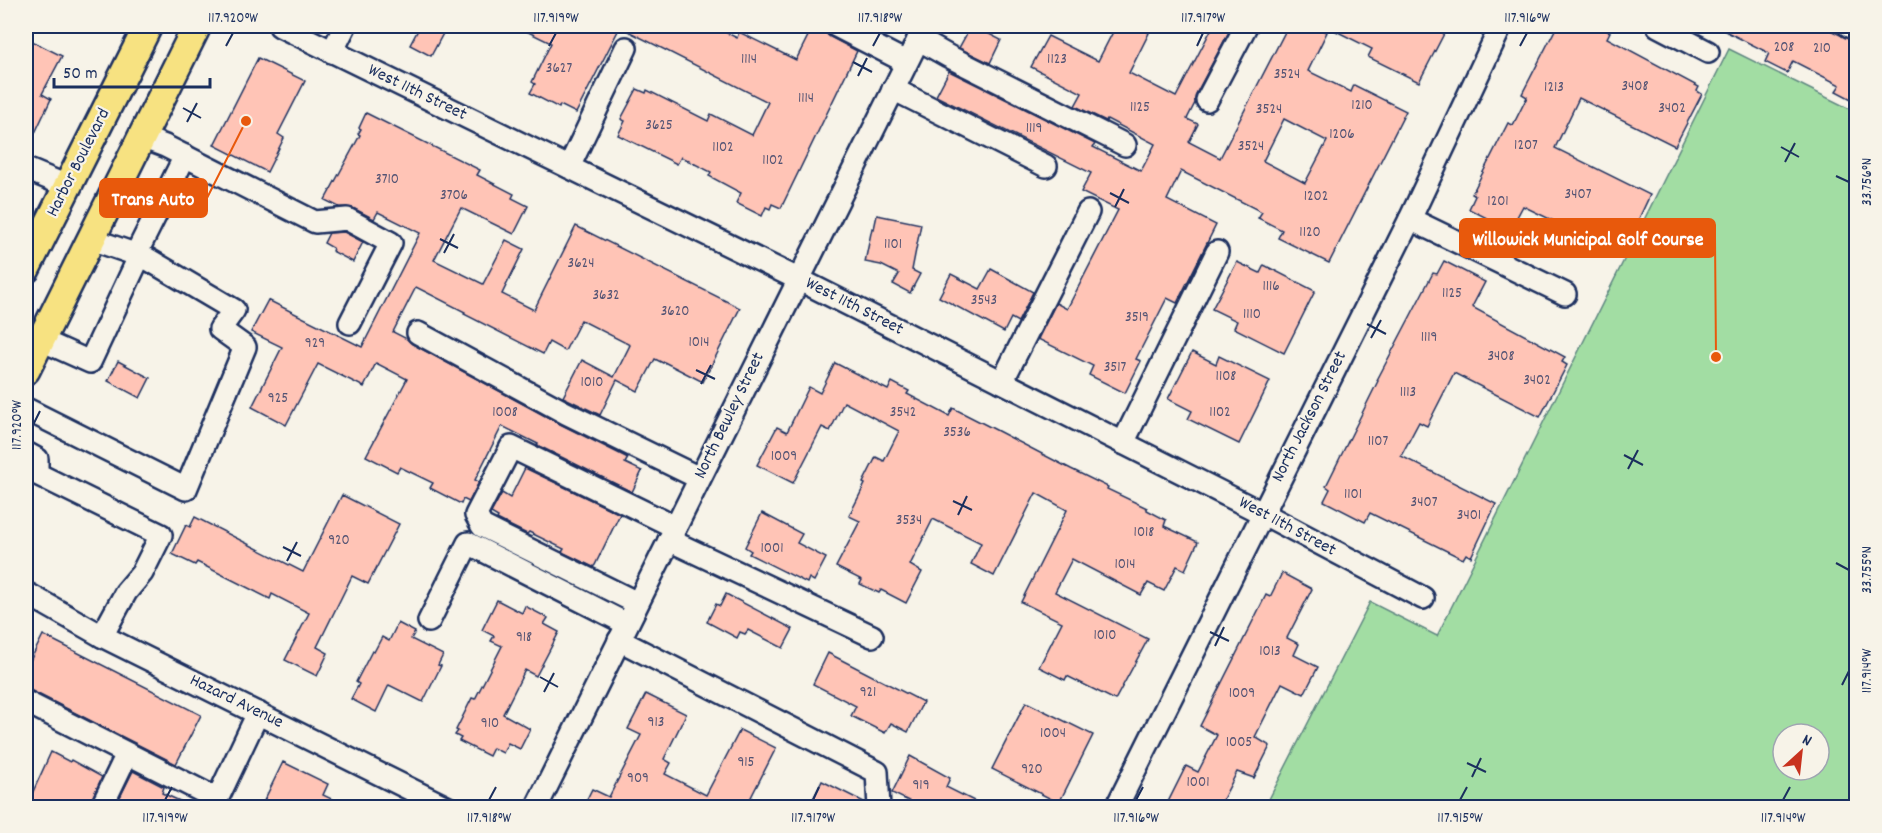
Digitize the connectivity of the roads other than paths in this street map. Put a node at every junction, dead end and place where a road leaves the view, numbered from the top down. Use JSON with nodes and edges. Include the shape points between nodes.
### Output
{"nodes":[{"id":1,"x":148,"y":26,"type":"edge"},
{"id":2,"x":197,"y":26,"type":"edge"},
{"id":3,"x":280,"y":26,"type":"edge"},
{"id":4,"x":345,"y":26,"type":"edge"},
{"id":5,"x":836,"y":26,"type":"edge"},
{"id":6,"x":1246,"y":26,"type":"edge"},
{"id":7,"x":1501,"y":26,"type":"edge"},
{"id":8,"x":1658,"y":26,"type":"edge"},
{"id":9,"x":1849,"y":26,"type":"edge"},
{"id":10,"x":1857,"y":29,"type":"edge"},
{"id":11,"x":921,"y":32,"type":"edge"},
{"id":12,"x":626,"y":48,"type":"dead end"},
{"id":13,"x":332,"y":52,"type":"junction"},
{"id":14,"x":1708,"y":52,"type":"dead end"},
{"id":15,"x":906,"y":62,"type":"junction"},
{"id":16,"x":893,"y":89,"type":"junction"},
{"id":17,"x":1207,"y":100,"type":"dead end"},
{"id":18,"x":141,"y":137,"type":"junction"},
{"id":19,"x":1125,"y":145,"type":"dead end"},
{"id":20,"x":185,"y":156,"type":"junction"},
{"id":21,"x":1046,"y":166,"type":"dead end"},
{"id":22,"x":569,"y":167,"type":"junction"},
{"id":23,"x":26,"y":169,"type":"edge"},
{"id":24,"x":67,"y":186,"type":"junction"},
{"id":25,"x":1088,"y":212,"type":"dead end"},
{"id":26,"x":1410,"y":219,"type":"junction"},
{"id":27,"x":91,"y":239,"type":"junction"},
{"id":28,"x":1217,"y":252,"type":"dead end"},
{"id":29,"x":138,"y":255,"type":"junction"},
{"id":30,"x":26,"y":269,"type":"edge"},
{"id":31,"x":798,"y":279,"type":"junction"},
{"id":32,"x":1565,"y":294,"type":"dead end"},
{"id":33,"x":350,"y":323,"type":"dead end"},
{"id":34,"x":418,"y":333,"type":"dead end"},
{"id":35,"x":41,"y":340,"type":"junction"},
{"id":36,"x":26,"y":370,"type":"edge"},
{"id":37,"x":1002,"y":382,"type":"junction"},
{"id":38,"x":26,"y":409,"type":"edge"},
{"id":39,"x":1123,"y":443,"type":"junction"},
{"id":40,"x":26,"y":453,"type":"edge"},
{"id":41,"x":699,"y":478,"type":"junction"},
{"id":42,"x":1262,"y":513,"type":"junction"},
{"id":43,"x":672,"y":534,"type":"junction"},
{"id":44,"x":26,"y":593,"type":"edge"},
{"id":45,"x":1423,"y":598,"type":"dead end"},
{"id":46,"x":637,"y":603,"type":"junction"},
{"id":47,"x":429,"y":621,"type":"dead end"},
{"id":48,"x":623,"y":632,"type":"junction"},
{"id":49,"x":102,"y":636,"type":"junction"},
{"id":50,"x":872,"y":636,"type":"dead end"},
{"id":51,"x":26,"y":702,"type":"edge"},
{"id":52,"x":258,"y":713,"type":"junction"},
{"id":53,"x":127,"y":754,"type":"junction"},
{"id":54,"x":214,"y":803,"type":"edge"},
{"id":55,"x":101,"y":807,"type":"edge"},
{"id":56,"x":448,"y":807,"type":"edge"},
{"id":57,"x":536,"y":807,"type":"edge"},
{"id":58,"x":879,"y":807,"type":"edge"},
{"id":59,"x":1116,"y":807,"type":"edge"}],
"edges":[{"from":1,"to":24,"type":"main road","name":"Harbor Boulevard"},
{"from":2,"to":18,"type":"main road"},
{"from":3,"to":13,"type":"street","name":"West 11th Street"},
{"from":4,"to":13,"type":"street"},
{"from":5,"to":15,"type":"street"},
{"from":6,"to":17,"type":"street"},
{"from":7,"to":26,"type":"street","name":"North Jackson Street"},
{"from":8,"to":14,"type":"street"},
{"from":9,"to":10,"type":"street"},
{"from":11,"to":15,"type":"street","name":"North Bewley Street"},
{"from":11,"to":19,"type":"street","via":[[948,56]]},
{"from":12,"to":22,"type":"street"},
{"from":13,"to":22,"type":"street","name":"West 11th Street"},
{"from":15,"to":16,"type":"street","name":"North Bewley Street"},
{"from":16,"to":21,"type":"street"},
{"from":16,"to":31,"type":"street","name":"North Bewley Street"},
{"from":18,"to":20,"type":"street"},
{"from":18,"to":27,"type":"main road"},
{"from":20,"to":29,"type":"street"},
{"from":20,"to":33,"type":"street","via":[[315,222],[347,219],[391,243]]},
{"from":22,"to":31,"type":"street","name":"West 11th Street"},
{"from":23,"to":24,"type":"street"},
{"from":24,"to":30,"type":"main road","name":"Harbor Boulevard"},
{"from":25,"to":37,"type":"street"},
{"from":26,"to":32,"type":"street"},
{"from":26,"to":42,"type":"street","name":"North Jackson Street"},
{"from":27,"to":29,"type":"street"},
{"from":27,"to":35,"type":"main road"},
{"from":28,"to":39,"type":"street"},
{"from":29,"to":35,"type":"street","via":[[90,362]]},
{"from":29,"to":38,"type":"street","via":[[234,310],[220,329],[245,347],[186,489]]},
{"from":31,"to":37,"type":"street","name":"West 11th Street"},
{"from":31,"to":41,"type":"street","name":"North Bewley Street"},
{"from":34,"to":41,"type":"street","via":[[566,413]]},
{"from":35,"to":36,"type":"main road"},
{"from":37,"to":39,"type":"street","name":"West 11th Street"},
{"from":39,"to":42,"type":"street","name":"West 11th Street"},
{"from":40,"to":49,"type":"street","via":[[37,459],[37,474],[161,535]]},
{"from":41,"to":43,"type":"street","name":"North Bewley Street"},
{"from":42,"to":45,"type":"street","name":"West 11th Street"},
{"from":42,"to":59,"type":"street","name":"North Jackson Street"},
{"from":43,"to":46,"type":"street","name":"North Bewley Street"},
{"from":43,"to":46,"type":"street","via":[[511,447],[500,465],[476,515],[482,526]]},
{"from":43,"to":50,"type":"street"},
{"from":44,"to":49,"type":"street","name":"Hazard Avenue"},
{"from":46,"to":48,"type":"street","name":"North Bewley Street"},
{"from":47,"to":48,"type":"street","via":[[468,543]]},
{"from":48,"to":57,"type":"street","name":"North Bewley Street"},
{"from":48,"to":58,"type":"street","via":[[878,772]]},
{"from":49,"to":52,"type":"street","name":"Hazard Avenue"},
{"from":51,"to":53,"type":"street"},
{"from":52,"to":54,"type":"street"},
{"from":52,"to":56,"type":"street","name":"Hazard Avenue"},
{"from":53,"to":54,"type":"street"},
{"from":53,"to":55,"type":"street"}]}
